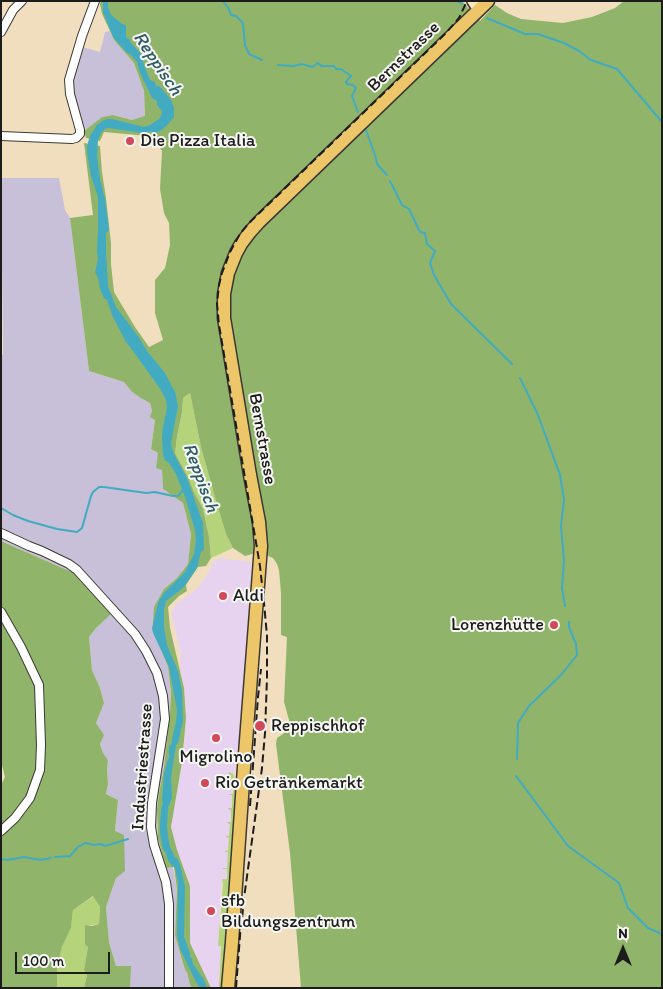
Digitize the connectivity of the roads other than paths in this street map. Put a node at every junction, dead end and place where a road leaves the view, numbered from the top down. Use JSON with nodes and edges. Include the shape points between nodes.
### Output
{"nodes":[{"id":1,"x":22,"y":1,"type":"edge"},
{"id":2,"x":95,"y":1,"type":"edge"},
{"id":3,"x":480,"y":4,"type":"edge"},
{"id":4,"x":1,"y":32,"type":"edge"},
{"id":5,"x":1,"y":136,"type":"edge"},
{"id":6,"x":1,"y":533,"type":"edge"},
{"id":7,"x":1,"y":612,"type":"edge"},
{"id":8,"x":1,"y":830,"type":"edge"},
{"id":9,"x":169,"y":988,"type":"edge"},
{"id":10,"x":228,"y":988,"type":"edge"}],
"edges":[{"from":1,"to":4,"type":"street"},
{"from":2,"to":5,"type":"street","via":[[69,80],[80,134],[72,139]]},
{"from":3,"to":10,"type":"main road","name":"Bernstrasse","via":[[250,232],[236,253],[226,281],[224,325],[261,546]]},
{"from":6,"to":9,"type":"street","name":"Industriestrasse","via":[[77,570],[138,638],[157,673],[165,719],[151,827],[170,904]]},
{"from":7,"to":8,"type":"street","via":[[39,685],[42,739],[40,770],[32,793]]}]}
